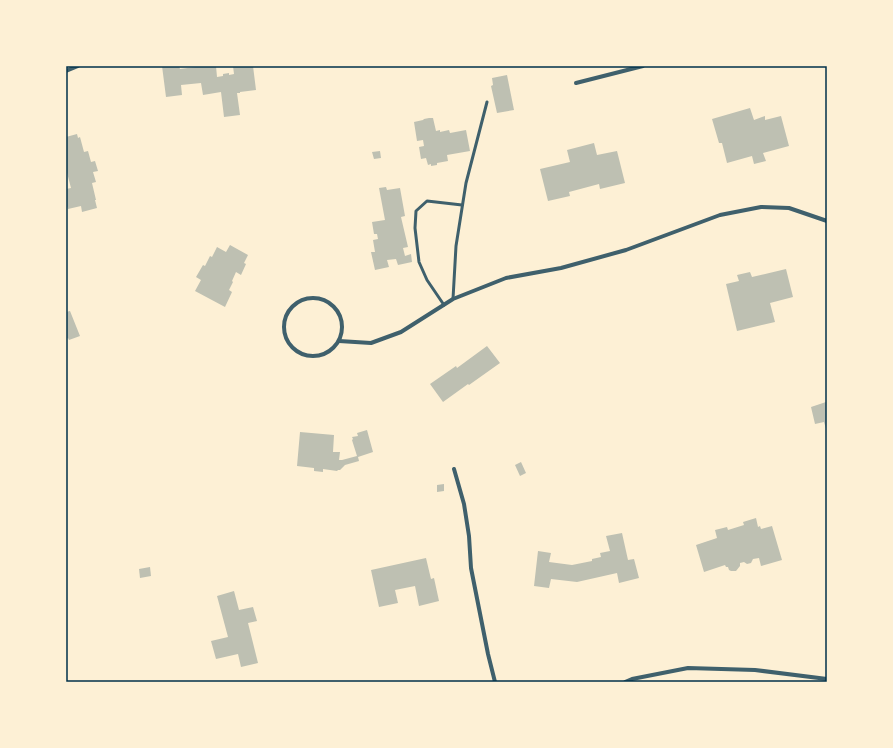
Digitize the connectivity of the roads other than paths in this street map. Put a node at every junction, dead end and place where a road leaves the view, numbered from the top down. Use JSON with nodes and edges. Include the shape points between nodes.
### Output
{"nodes":[{"id":1,"x":78,"y":66,"type":"edge"},
{"id":2,"x":644,"y":66,"type":"edge"},
{"id":3,"x":66,"y":71,"type":"edge"},
{"id":4,"x":576,"y":83,"type":"dead end"},
{"id":5,"x":487,"y":102,"type":"dead end"},
{"id":6,"x":462,"y":205,"type":"junction"},
{"id":7,"x":827,"y":221,"type":"edge"},
{"id":8,"x":453,"y":299,"type":"junction"},
{"id":9,"x":444,"y":305,"type":"junction"},
{"id":10,"x":339,"y":341,"type":"junction"},
{"id":11,"x":454,"y":469,"type":"dead end"},
{"id":12,"x":827,"y":679,"type":"edge"},
{"id":13,"x":495,"y":682,"type":"edge"},
{"id":14,"x":625,"y":682,"type":"edge"}],
"edges":[{"from":1,"to":3,"type":"street"},
{"from":2,"to":4,"type":"street"},
{"from":5,"to":6,"type":"lane"},
{"from":6,"to":8,"type":"lane","via":[[456,246]]},
{"from":6,"to":9,"type":"lane","via":[[427,201],[416,211],[414,228],[420,262],[427,280]]},
{"from":7,"to":8,"type":"street","via":[[789,208],[748,209],[720,215],[626,250],[561,268],[506,278]]},
{"from":8,"to":9,"type":"street"},
{"from":9,"to":10,"type":"street","via":[[401,332],[371,343]]},
{"from":10,"to":10,"type":"street","via":[[342,321],[331,303],[311,297],[292,306],[286,314],[283,324],[284,335],[289,345],[297,352],[315,357],[333,349]]},
{"from":11,"to":13,"type":"street","via":[[464,504],[472,568]]},
{"from":12,"to":14,"type":"street","via":[[755,670],[688,668]]}]}
